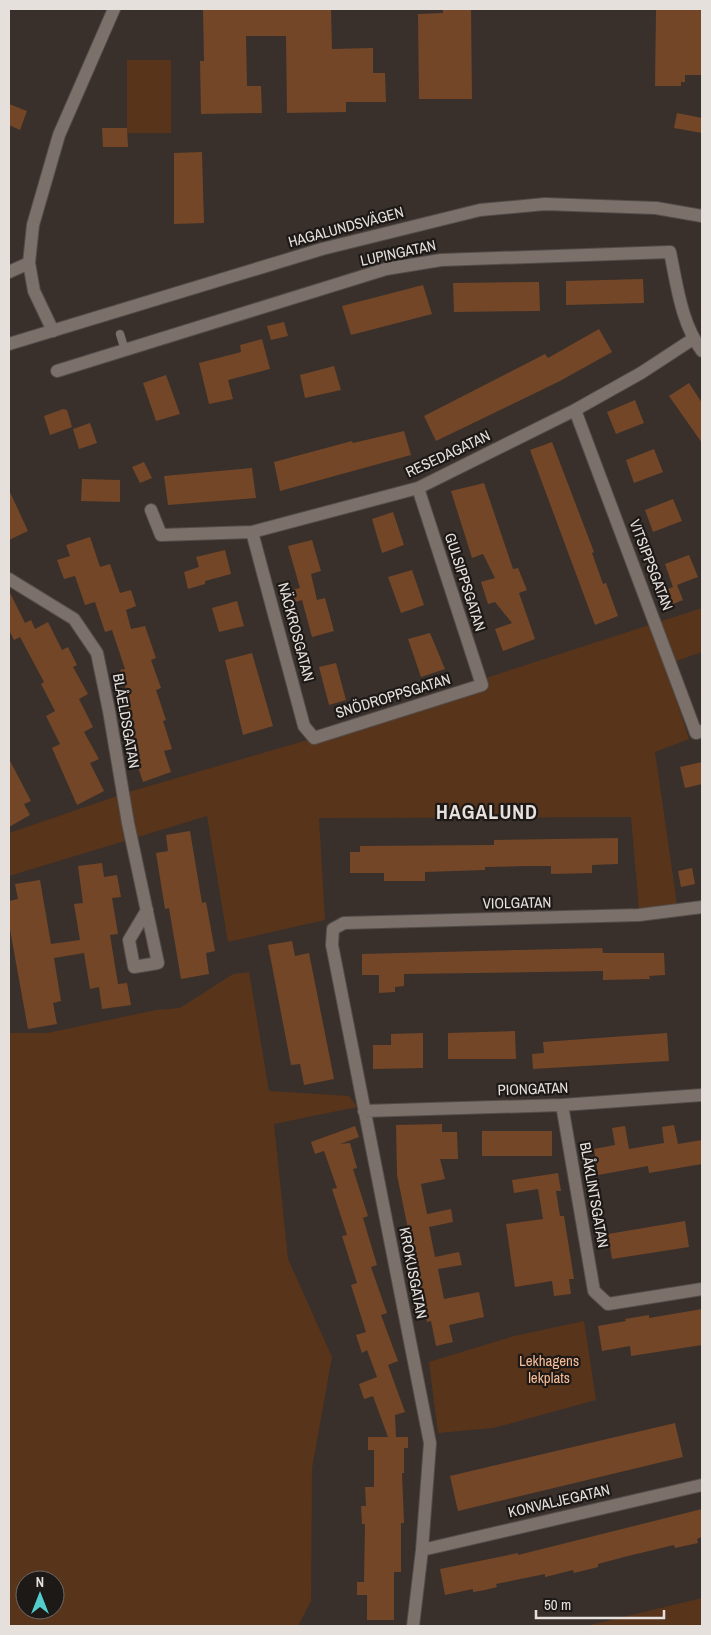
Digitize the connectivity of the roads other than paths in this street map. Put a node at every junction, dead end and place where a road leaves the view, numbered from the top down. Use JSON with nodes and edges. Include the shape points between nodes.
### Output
{"nodes":[{"id":1,"x":114,"y":9,"type":"edge"},
{"id":2,"x":702,"y":216,"type":"edge"},
{"id":3,"x":29,"y":264,"type":"junction"},
{"id":4,"x":9,"y":272,"type":"edge"},
{"id":5,"x":53,"y":331,"type":"junction"},
{"id":6,"x":120,"y":334,"type":"dead end"},
{"id":7,"x":693,"y":338,"type":"junction"},
{"id":8,"x":9,"y":344,"type":"edge"},
{"id":9,"x":125,"y":350,"type":"junction"},
{"id":10,"x":702,"y":350,"type":"edge"},
{"id":11,"x":57,"y":371,"type":"dead end"},
{"id":12,"x":575,"y":410,"type":"junction"},
{"id":13,"x":418,"y":488,"type":"junction"},
{"id":14,"x":151,"y":510,"type":"dead end"},
{"id":15,"x":252,"y":532,"type":"junction"},
{"id":16,"x":9,"y":579,"type":"edge"},
{"id":17,"x":482,"y":685,"type":"joint"},
{"id":18,"x":699,"y":732,"type":"edge"},
{"id":19,"x":314,"y":738,"type":"joint"},
{"id":20,"x":702,"y":907,"type":"edge"},
{"id":21,"x":147,"y":910,"type":"dead end"},
{"id":22,"x":333,"y":929,"type":"joint"},
{"id":23,"x":702,"y":1095,"type":"edge"},
{"id":24,"x":562,"y":1105,"type":"junction"},
{"id":25,"x":364,"y":1111,"type":"junction"},
{"id":26,"x":702,"y":1288,"type":"edge"},
{"id":27,"x":702,"y":1484,"type":"edge"},
{"id":28,"x":422,"y":1550,"type":"junction"},
{"id":29,"x":413,"y":1626,"type":"edge"}],
"edges":[{"from":1,"to":3,"type":"street","via":[[59,135],[33,225]]},
{"from":2,"to":5,"type":"street","name":"HAGALUNDSVÄGEN","via":[[656,208],[545,204],[480,210],[322,249]]},
{"from":3,"to":4,"type":"street"},
{"from":3,"to":5,"type":"street","via":[[34,291]]},
{"from":5,"to":8,"type":"street","name":"HAGALUNDSVÄGEN"},
{"from":6,"to":9,"type":"lane"},
{"from":7,"to":9,"type":"street","name":"LUPINGATAN","via":[[682,307],[670,252],[596,253],[441,260],[386,269]]},
{"from":7,"to":10,"type":"street"},
{"from":7,"to":12,"type":"street","name":"RESEDAGATAN","via":[[641,373]]},
{"from":9,"to":11,"type":"street","name":"LUPINGATAN"},
{"from":12,"to":13,"type":"street","name":"RESEDAGATAN"},
{"from":12,"to":18,"type":"street","name":"VITSIPPSGATAN"},
{"from":13,"to":15,"type":"street","name":"RESEDAGATAN"},
{"from":13,"to":17,"type":"street","name":"GULSIPPSGATAN"},
{"from":14,"to":15,"type":"street","name":"RESEDAGATAN","via":[[161,535]]},
{"from":15,"to":19,"type":"street","name":"NÄCKROSGATAN","via":[[304,726]]},
{"from":16,"to":21,"type":"street","name":"BLÅELDSGATAN","via":[[74,619],[97,653]]},
{"from":17,"to":19,"type":"street","name":"SNÖDROPPSGATAN"},
{"from":20,"to":22,"type":"street","name":"VIOLGATAN","via":[[639,916],[344,923]]},
{"from":22,"to":25,"type":"street","name":"KROKUSGATAN","via":[[332,945]]},
{"from":23,"to":24,"type":"street","name":"PIONGATAN"},
{"from":24,"to":25,"type":"street","name":"PIONGATAN"},
{"from":24,"to":26,"type":"street","name":"BLÅKLINTSGATAN","via":[[594,1291],[608,1304]]},
{"from":25,"to":28,"type":"street","name":"KROKUSGATAN","via":[[430,1443]]},
{"from":27,"to":28,"type":"street","name":"KONVALJEGATAN"},
{"from":28,"to":29,"type":"street","name":"KROKUSGATAN"}]}
